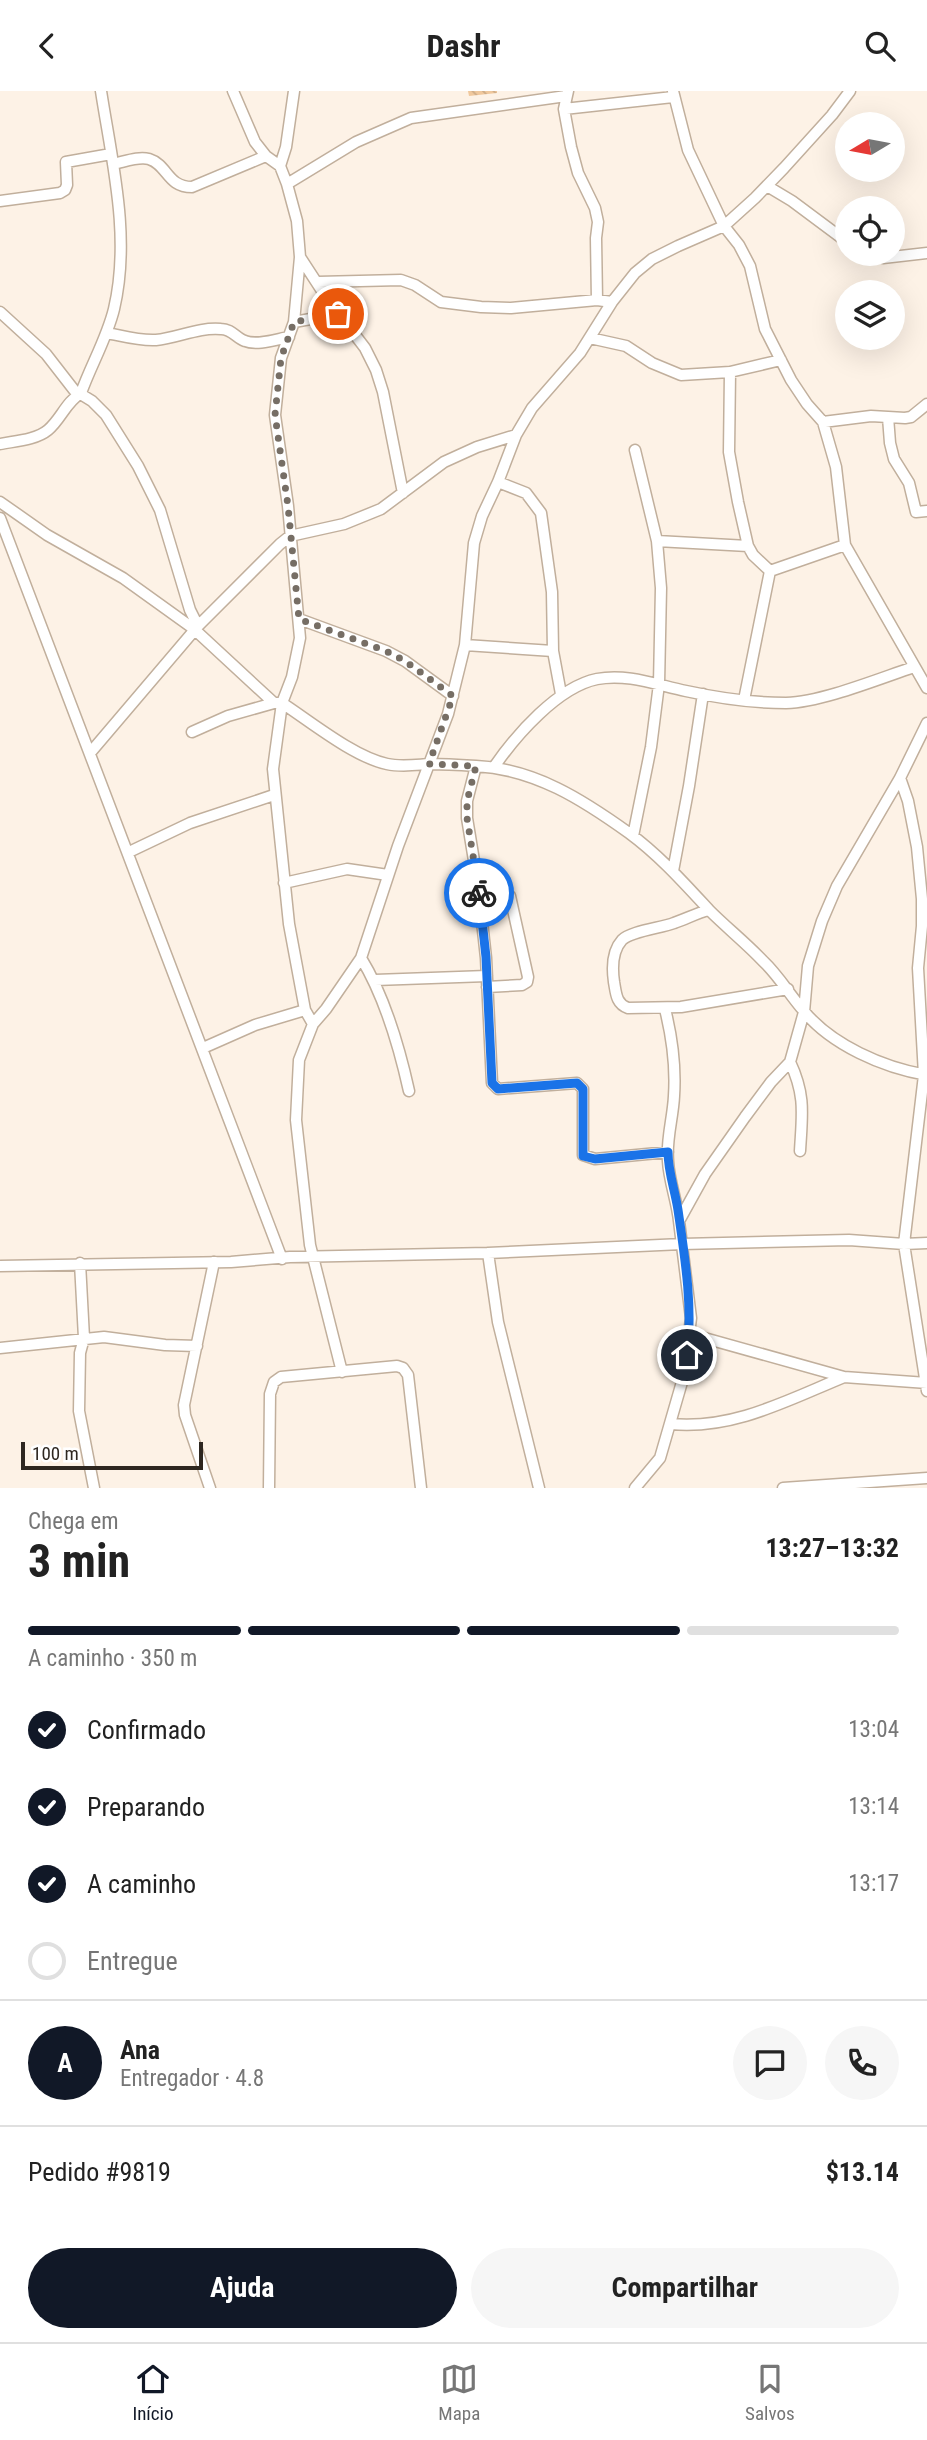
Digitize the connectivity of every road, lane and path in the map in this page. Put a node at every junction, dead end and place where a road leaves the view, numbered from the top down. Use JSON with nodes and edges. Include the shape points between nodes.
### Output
{"nodes":[{"id":1,"x":101,"y":91,"type":"edge"},
{"id":2,"x":233,"y":91,"type":"edge"},
{"id":3,"x":294,"y":91,"type":"edge"},
{"id":4,"x":850,"y":91,"type":"edge"},
{"id":5,"x":567,"y":94,"type":"edge"},
{"id":6,"x":673,"y":94,"type":"edge"},
{"id":7,"x":564,"y":109,"type":"junction"},
{"id":8,"x":267,"y":156,"type":"junction"},
{"id":9,"x":112,"y":159,"type":"junction"},
{"id":10,"x":280,"y":166,"type":"junction"},
{"id":11,"x":287,"y":184,"type":"junction"},
{"id":12,"x":767,"y":186,"type":"junction"},
{"id":13,"x":0,"y":201,"type":"edge"},
{"id":14,"x":724,"y":226,"type":"junction"},
{"id":15,"x":835,"y":233,"type":"edge"},
{"id":16,"x":927,"y":253,"type":"edge"},
{"id":17,"x":905,"y":256,"type":"edge"},
{"id":18,"x":300,"y":257,"type":"junction"},
{"id":19,"x":318,"y":282,"type":"junction"},
{"id":20,"x":597,"y":300,"type":"junction"},
{"id":21,"x":612,"y":302,"type":"junction"},
{"id":22,"x":0,"y":312,"type":"edge"},
{"id":23,"x":338,"y":314,"type":"junction"},
{"id":24,"x":294,"y":322,"type":"junction"},
{"id":25,"x":107,"y":333,"type":"junction"},
{"id":26,"x":289,"y":337,"type":"junction"},
{"id":27,"x":590,"y":338,"type":"junction"},
{"id":28,"x":781,"y":360,"type":"junction"},
{"id":29,"x":730,"y":372,"type":"junction"},
{"id":30,"x":81,"y":393,"type":"junction"},
{"id":31,"x":927,"y":404,"type":"edge"},
{"id":32,"x":888,"y":417,"type":"junction"},
{"id":33,"x":823,"y":422,"type":"junction"},
{"id":34,"x":516,"y":435,"type":"junction"},
{"id":35,"x":0,"y":444,"type":"edge"},
{"id":36,"x":635,"y":450,"type":"dead end"},
{"id":37,"x":498,"y":482,"type":"junction"},
{"id":38,"x":403,"y":493,"type":"junction"},
{"id":39,"x":0,"y":502,"type":"edge"},
{"id":40,"x":927,"y":511,"type":"edge"},
{"id":41,"x":0,"y":518,"type":"edge"},
{"id":42,"x":290,"y":536,"type":"junction"},
{"id":43,"x":657,"y":541,"type":"junction"},
{"id":44,"x":845,"y":545,"type":"junction"},
{"id":45,"x":748,"y":546,"type":"junction"},
{"id":46,"x":770,"y":571,"type":"junction"},
{"id":47,"x":299,"y":619,"type":"junction"},
{"id":48,"x":196,"y":628,"type":"junction"},
{"id":49,"x":465,"y":645,"type":"junction"},
{"id":50,"x":553,"y":651,"type":"junction"},
{"id":51,"x":914,"y":667,"type":"junction"},
{"id":52,"x":659,"y":684,"type":"junction"},
{"id":53,"x":927,"y":688,"type":"edge"},
{"id":54,"x":561,"y":694,"type":"junction"},
{"id":55,"x":703,"y":694,"type":"junction"},
{"id":56,"x":453,"y":696,"type":"junction"},
{"id":57,"x":744,"y":699,"type":"junction"},
{"id":58,"x":278,"y":703,"type":"junction"},
{"id":59,"x":927,"y":723,"type":"edge"},
{"id":60,"x":192,"y":732,"type":"dead end"},
{"id":61,"x":90,"y":753,"type":"junction"},
{"id":62,"x":429,"y":764,"type":"junction"},
{"id":63,"x":476,"y":766,"type":"junction"},
{"id":64,"x":494,"y":767,"type":"junction"},
{"id":65,"x":900,"y":778,"type":"junction"},
{"id":66,"x":274,"y":795,"type":"junction"},
{"id":67,"x":632,"y":836,"type":"junction"},
{"id":68,"x":129,"y":852,"type":"junction"},
{"id":69,"x":673,"y":871,"type":"junction"},
{"id":70,"x":388,"y":875,"type":"junction"},
{"id":71,"x":284,"y":883,"type":"junction"},
{"id":72,"x":510,"y":897,"type":"dead end"},
{"id":73,"x":709,"y":909,"type":"junction"},
{"id":74,"x":925,"y":925,"type":"edge"},
{"id":75,"x":361,"y":958,"type":"junction"},
{"id":76,"x":375,"y":980,"type":"junction"},
{"id":77,"x":487,"y":982,"type":"junction"},
{"id":78,"x":788,"y":989,"type":"junction"},
{"id":79,"x":665,"y":1009,"type":"junction"},
{"id":80,"x":304,"y":1010,"type":"junction"},
{"id":81,"x":804,"y":1012,"type":"junction"},
{"id":82,"x":313,"y":1024,"type":"junction"},
{"id":83,"x":203,"y":1048,"type":"junction"},
{"id":84,"x":790,"y":1062,"type":"junction"},
{"id":85,"x":926,"y":1075,"type":"edge"},
{"id":86,"x":409,"y":1091,"type":"dead end"},
{"id":87,"x":800,"y":1151,"type":"dead end"},
{"id":88,"x":668,"y":1152,"type":"junction"},
{"id":89,"x":679,"y":1221,"type":"junction"},
{"id":90,"x":927,"y":1243,"type":"edge"},
{"id":91,"x":682,"y":1244,"type":"junction"},
{"id":92,"x":904,"y":1244,"type":"junction"},
{"id":93,"x":488,"y":1253,"type":"junction"},
{"id":94,"x":314,"y":1257,"type":"junction"},
{"id":95,"x":282,"y":1259,"type":"junction"},
{"id":96,"x":214,"y":1262,"type":"junction"},
{"id":97,"x":80,"y":1263,"type":"junction"},
{"id":98,"x":0,"y":1266,"type":"edge"},
{"id":99,"x":690,"y":1334,"type":"junction"},
{"id":100,"x":85,"y":1338,"type":"junction"},
{"id":101,"x":197,"y":1346,"type":"junction"},
{"id":102,"x":0,"y":1347,"type":"edge"},
{"id":103,"x":342,"y":1372,"type":"junction"},
{"id":104,"x":844,"y":1377,"type":"junction"},
{"id":105,"x":926,"y":1386,"type":"edge"},
{"id":106,"x":671,"y":1424,"type":"junction"},
{"id":107,"x":927,"y":1478,"type":"edge"},
{"id":108,"x":94,"y":1488,"type":"edge"},
{"id":109,"x":210,"y":1488,"type":"edge"},
{"id":110,"x":269,"y":1488,"type":"edge"},
{"id":111,"x":421,"y":1488,"type":"edge"},
{"id":112,"x":539,"y":1488,"type":"edge"},
{"id":113,"x":635,"y":1488,"type":"edge"},
{"id":114,"x":783,"y":1488,"type":"edge"}],
"edges":[{"from":1,"to":9,"type":"street"},
{"from":2,"to":8,"type":"street","via":[[255,142]]},
{"from":3,"to":10,"type":"street"},
{"from":4,"to":12,"type":"street"},
{"from":5,"to":7,"type":"street"},
{"from":5,"to":11,"type":"street","via":[[411,118],[356,142]]},
{"from":6,"to":7,"type":"street"},
{"from":6,"to":14,"type":"street","via":[[688,150]]},
{"from":7,"to":20,"type":"street","via":[[578,173],[598,222]]},
{"from":8,"to":9,"type":"street","via":[[191,187],[181,187],[149,159]]},
{"from":8,"to":10,"type":"street"},
{"from":9,"to":13,"type":"street","via":[[66,162],[67,185],[60,193]]},
{"from":9,"to":25,"type":"street","via":[[120,257]]},
{"from":10,"to":11,"type":"street"},
{"from":11,"to":18,"type":"street"},
{"from":12,"to":14,"type":"street"},
{"from":12,"to":15,"type":"street"},
{"from":14,"to":21,"type":"street","via":[[652,259]]},
{"from":14,"to":28,"type":"street","via":[[750,267],[765,329]]},
{"from":16,"to":17,"type":"street"},
{"from":18,"to":19,"type":"street"},
{"from":18,"to":24,"type":"street"},
{"from":19,"to":20,"type":"street","via":[[401,280],[441,302],[481,307]]},
{"from":19,"to":23,"type":"street"},
{"from":20,"to":21,"type":"street"},
{"from":21,"to":27,"type":"street"},
{"from":22,"to":30,"type":"street"},
{"from":23,"to":24,"type":"street"},
{"from":23,"to":38,"type":"street","via":[[376,370]]},
{"from":24,"to":26,"type":"street"},
{"from":25,"to":26,"type":"street","via":[[157,340],[222,328],[245,341]]},
{"from":25,"to":30,"type":"street"},
{"from":26,"to":42,"type":"street","via":[[281,358],[275,415]]},
{"from":27,"to":29,"type":"street","via":[[626,346],[681,375]]},
{"from":27,"to":34,"type":"street","via":[[532,408]]},
{"from":28,"to":29,"type":"street"},
{"from":28,"to":33,"type":"street"},
{"from":29,"to":45,"type":"street","via":[[729,452]]},
{"from":30,"to":35,"type":"street","via":[[48,429]]},
{"from":30,"to":48,"type":"street","via":[[106,415],[160,510]]},
{"from":31,"to":32,"type":"street","via":[[911,417]]},
{"from":32,"to":33,"type":"street"},
{"from":32,"to":40,"type":"street","via":[[894,459],[909,483],[913,507],[916,512]]},
{"from":33,"to":44,"type":"street","via":[[836,467]]},
{"from":34,"to":37,"type":"street"},
{"from":34,"to":38,"type":"street","via":[[452,459]]},
{"from":36,"to":43,"type":"street"},
{"from":37,"to":49,"type":"street","via":[[474,543]]},
{"from":37,"to":50,"type":"street","via":[[526,493],[541,513],[552,592]]},
{"from":38,"to":42,"type":"street","via":[[381,509],[344,524]]},
{"from":39,"to":48,"type":"street"},
{"from":41,"to":61,"type":"street"},
{"from":42,"to":47,"type":"street"},
{"from":42,"to":48,"type":"street"},
{"from":43,"to":45,"type":"street"},
{"from":43,"to":52,"type":"street"},
{"from":44,"to":46,"type":"street"},
{"from":44,"to":51,"type":"street"},
{"from":45,"to":46,"type":"street"},
{"from":46,"to":57,"type":"street"},
{"from":47,"to":56,"type":"street","via":[[386,651]]},
{"from":47,"to":58,"type":"street","via":[[292,677]]},
{"from":48,"to":58,"type":"street"},
{"from":48,"to":61,"type":"street"},
{"from":49,"to":50,"type":"street"},
{"from":49,"to":56,"type":"street"},
{"from":50,"to":54,"type":"street"},
{"from":51,"to":53,"type":"street"},
{"from":51,"to":57,"type":"street","via":[[810,700]]},
{"from":52,"to":54,"type":"street","via":[[609,678]]},
{"from":52,"to":55,"type":"street"},
{"from":52,"to":67,"type":"street"},
{"from":54,"to":64,"type":"street"},
{"from":55,"to":57,"type":"street"},
{"from":55,"to":69,"type":"street"},
{"from":56,"to":62,"type":"street"},
{"from":58,"to":60,"type":"street","via":[[228,716]]},
{"from":58,"to":62,"type":"street","via":[[366,757],[386,764]]},
{"from":58,"to":66,"type":"street"},
{"from":59,"to":65,"type":"street"},
{"from":61,"to":68,"type":"street"},
{"from":62,"to":63,"type":"street"},
{"from":62,"to":70,"type":"street"},
{"from":63,"to":64,"type":"street"},
{"from":63,"to":77,"type":"street","via":[[467,818]]},
{"from":64,"to":67,"type":"street","via":[[574,795]]},
{"from":65,"to":74,"type":"street","via":[[920,868]]},
{"from":65,"to":81,"type":"street","via":[[849,862],[822,921],[808,967]]},
{"from":66,"to":68,"type":"street","via":[[190,823]]},
{"from":66,"to":71,"type":"street"},
{"from":67,"to":69,"type":"street"},
{"from":68,"to":83,"type":"street"},
{"from":69,"to":73,"type":"street"},
{"from":70,"to":71,"type":"street","via":[[347,869]]},
{"from":70,"to":75,"type":"street"},
{"from":71,"to":80,"type":"street"},
{"from":72,"to":77,"type":"street","via":[[527,982]]},
{"from":73,"to":78,"type":"street"},
{"from":73,"to":79,"type":"street","via":[[624,938],[618,948],[613,972],[621,1006]]},
{"from":74,"to":85,"type":"street","via":[[918,968]]},
{"from":75,"to":76,"type":"street"},
{"from":75,"to":82,"type":"street"},
{"from":76,"to":77,"type":"street"},
{"from":76,"to":86,"type":"street"},
{"from":77,"to":88,"type":"street","via":[[494,1087],[581,1085],[583,1156],[595,1159]]},
{"from":78,"to":79,"type":"street"},
{"from":78,"to":81,"type":"street"},
{"from":79,"to":88,"type":"street","via":[[674,1057]]},
{"from":80,"to":82,"type":"street"},
{"from":80,"to":83,"type":"street"},
{"from":81,"to":84,"type":"street"},
{"from":81,"to":85,"type":"street","via":[[850,1049]]},
{"from":82,"to":94,"type":"street","via":[[299,1060],[296,1120]]},
{"from":83,"to":95,"type":"street"},
{"from":84,"to":87,"type":"street","via":[[803,1099]]},
{"from":84,"to":89,"type":"street","via":[[705,1174]]},
{"from":85,"to":92,"type":"street"},
{"from":88,"to":89,"type":"street"},
{"from":89,"to":91,"type":"street"},
{"from":90,"to":92,"type":"street"},
{"from":91,"to":92,"type":"street","via":[[849,1240]]},
{"from":91,"to":93,"type":"street"},
{"from":91,"to":99,"type":"street"},
{"from":92,"to":105,"type":"street"},
{"from":93,"to":94,"type":"street"},
{"from":93,"to":112,"type":"street","via":[[498,1322]]},
{"from":94,"to":95,"type":"street"},
{"from":94,"to":103,"type":"street"},
{"from":95,"to":96,"type":"street"},
{"from":96,"to":97,"type":"street"},
{"from":96,"to":101,"type":"street"},
{"from":97,"to":98,"type":"street"},
{"from":97,"to":100,"type":"street"},
{"from":99,"to":104,"type":"street"},
{"from":99,"to":106,"type":"street"},
{"from":100,"to":101,"type":"street"},
{"from":100,"to":102,"type":"street"},
{"from":100,"to":108,"type":"street","via":[[80,1353],[79,1411]]},
{"from":101,"to":109,"type":"street","via":[[185,1415]]},
{"from":103,"to":110,"type":"street","via":[[281,1377],[274,1382]]},
{"from":103,"to":111,"type":"street","via":[[397,1366],[408,1374]]},
{"from":104,"to":105,"type":"street"},
{"from":104,"to":106,"type":"street","via":[[740,1418],[695,1426]]},
{"from":106,"to":113,"type":"street","via":[[660,1458]]},
{"from":107,"to":114,"type":"street"}]}
